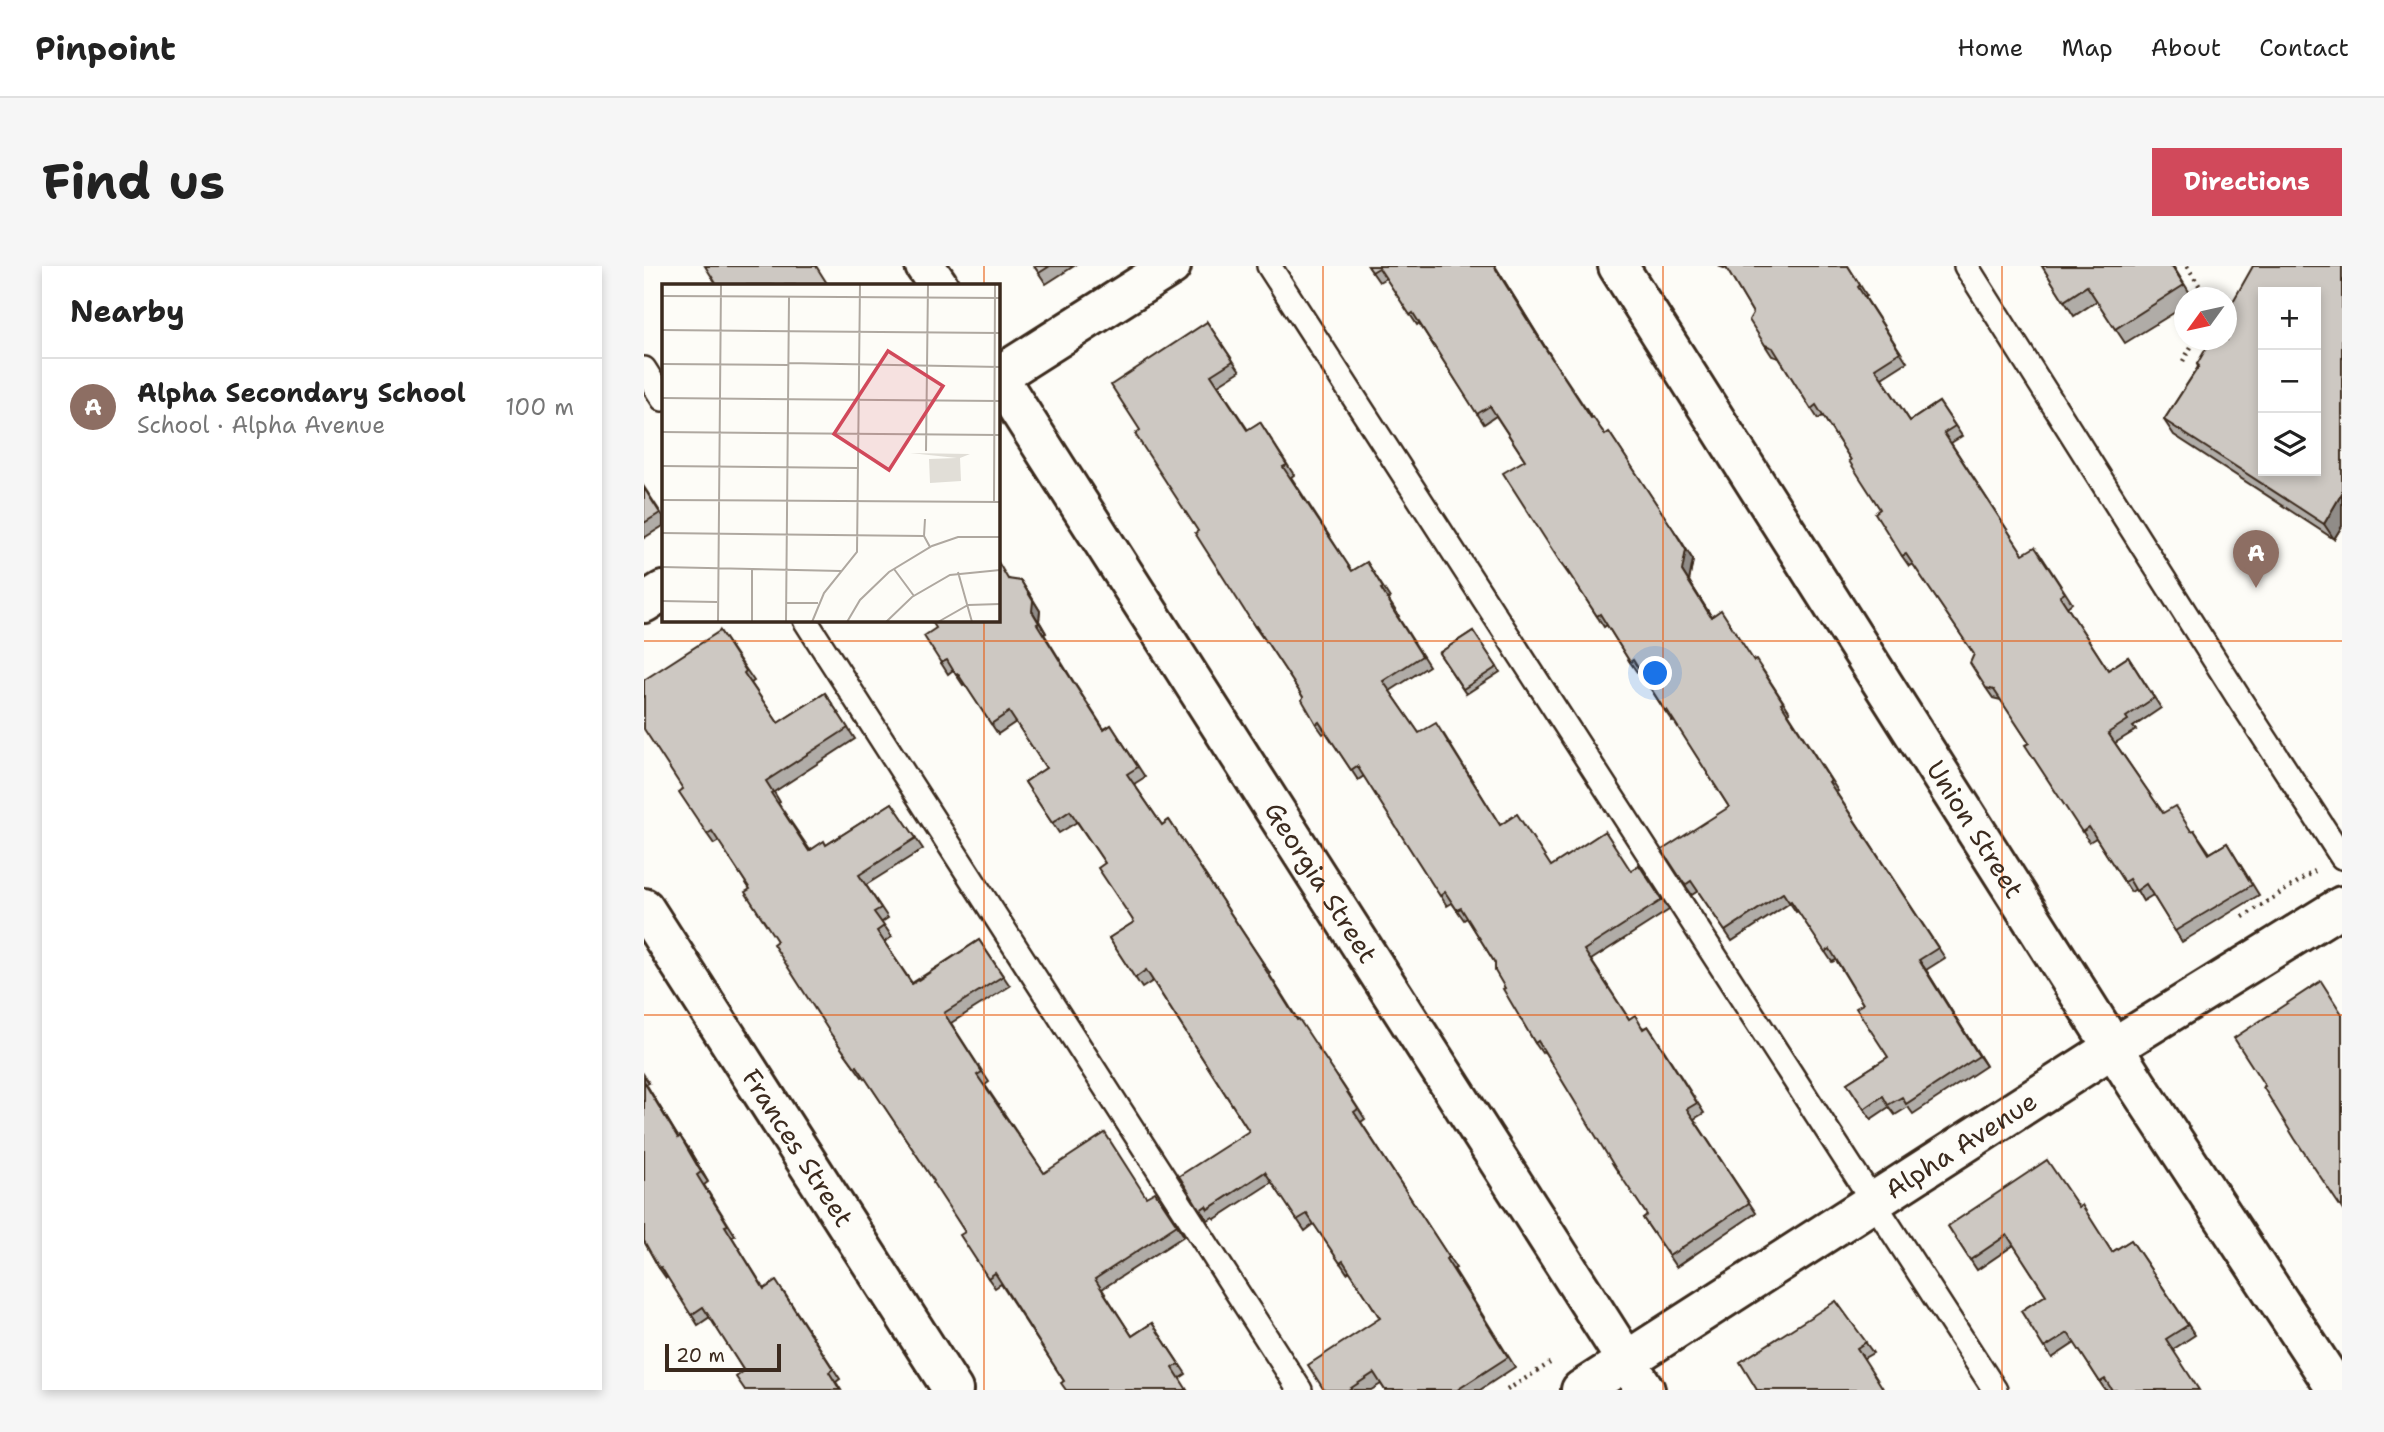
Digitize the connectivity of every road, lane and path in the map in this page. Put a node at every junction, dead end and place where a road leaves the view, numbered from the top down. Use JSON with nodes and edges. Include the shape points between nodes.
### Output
{"nodes":[{"id":1,"x":925,"y":266,"type":"edge"},
{"id":2,"x":1171,"y":266,"type":"edge"},
{"id":3,"x":1269,"y":266,"type":"edge"},
{"id":4,"x":1618,"y":266,"type":"edge"},
{"id":5,"x":1966,"y":266,"type":"edge"},
{"id":6,"x":2187,"y":266,"type":"edge"},
{"id":7,"x":937,"y":284,"type":"edge"},
{"id":8,"x":2200,"y":287,"type":"edge"},
{"id":9,"x":2189,"y":350,"type":"edge"},
{"id":10,"x":2183,"y":361,"type":"dead end"},
{"id":11,"x":644,"y":369,"type":"edge"},
{"id":12,"x":999,"y":375,"type":"edge"},
{"id":13,"x":999,"y":378,"type":"edge"},
{"id":14,"x":662,"y":397,"type":"edge"},
{"id":15,"x":662,"y":592,"type":"edge"},
{"id":16,"x":644,"y":603,"type":"edge"},
{"id":17,"x":807,"y":621,"type":"edge"},
{"id":18,"x":2342,"y":857,"type":"edge"},
{"id":19,"x":2342,"y":906,"type":"edge"},
{"id":20,"x":644,"y":908,"type":"edge"},
{"id":21,"x":2114,"y":1047,"type":"junction"},
{"id":22,"x":1873,"y":1202,"type":"junction"},
{"id":23,"x":1553,"y":1361,"type":"dead end"},
{"id":24,"x":1636,"y":1375,"type":"edge"},
{"id":25,"x":953,"y":1390,"type":"edge"},
{"id":26,"x":1300,"y":1390,"type":"edge"},
{"id":27,"x":1507,"y":1390,"type":"edge"},
{"id":28,"x":1581,"y":1390,"type":"edge"},
{"id":29,"x":1995,"y":1390,"type":"edge"},
{"id":30,"x":2337,"y":1390,"type":"edge"}],
"edges":[{"from":1,"to":7,"type":"street"},
{"from":2,"to":12,"type":"street"},
{"from":3,"to":22,"type":"lane"},
{"from":4,"to":21,"type":"street","name":"Union Street"},
{"from":5,"to":18,"type":"lane"},
{"from":6,"to":8,"type":"path"},
{"from":9,"to":10,"type":"path"},
{"from":11,"to":14,"type":"lane"},
{"from":13,"to":24,"type":"street","name":"Georgia Street"},
{"from":15,"to":16,"type":"street"},
{"from":17,"to":26,"type":"lane"},
{"from":19,"to":21,"type":"street","name":"Alpha Avenue"},
{"from":20,"to":25,"type":"street","name":"Frances Street"},
{"from":21,"to":22,"type":"street","name":"Alpha Avenue"},
{"from":21,"to":30,"type":"street","name":"Union Street"},
{"from":22,"to":24,"type":"street","name":"Alpha Avenue"},
{"from":22,"to":29,"type":"lane"},
{"from":23,"to":27,"type":"path"},
{"from":24,"to":28,"type":"street","name":"Alpha Avenue"}]}
